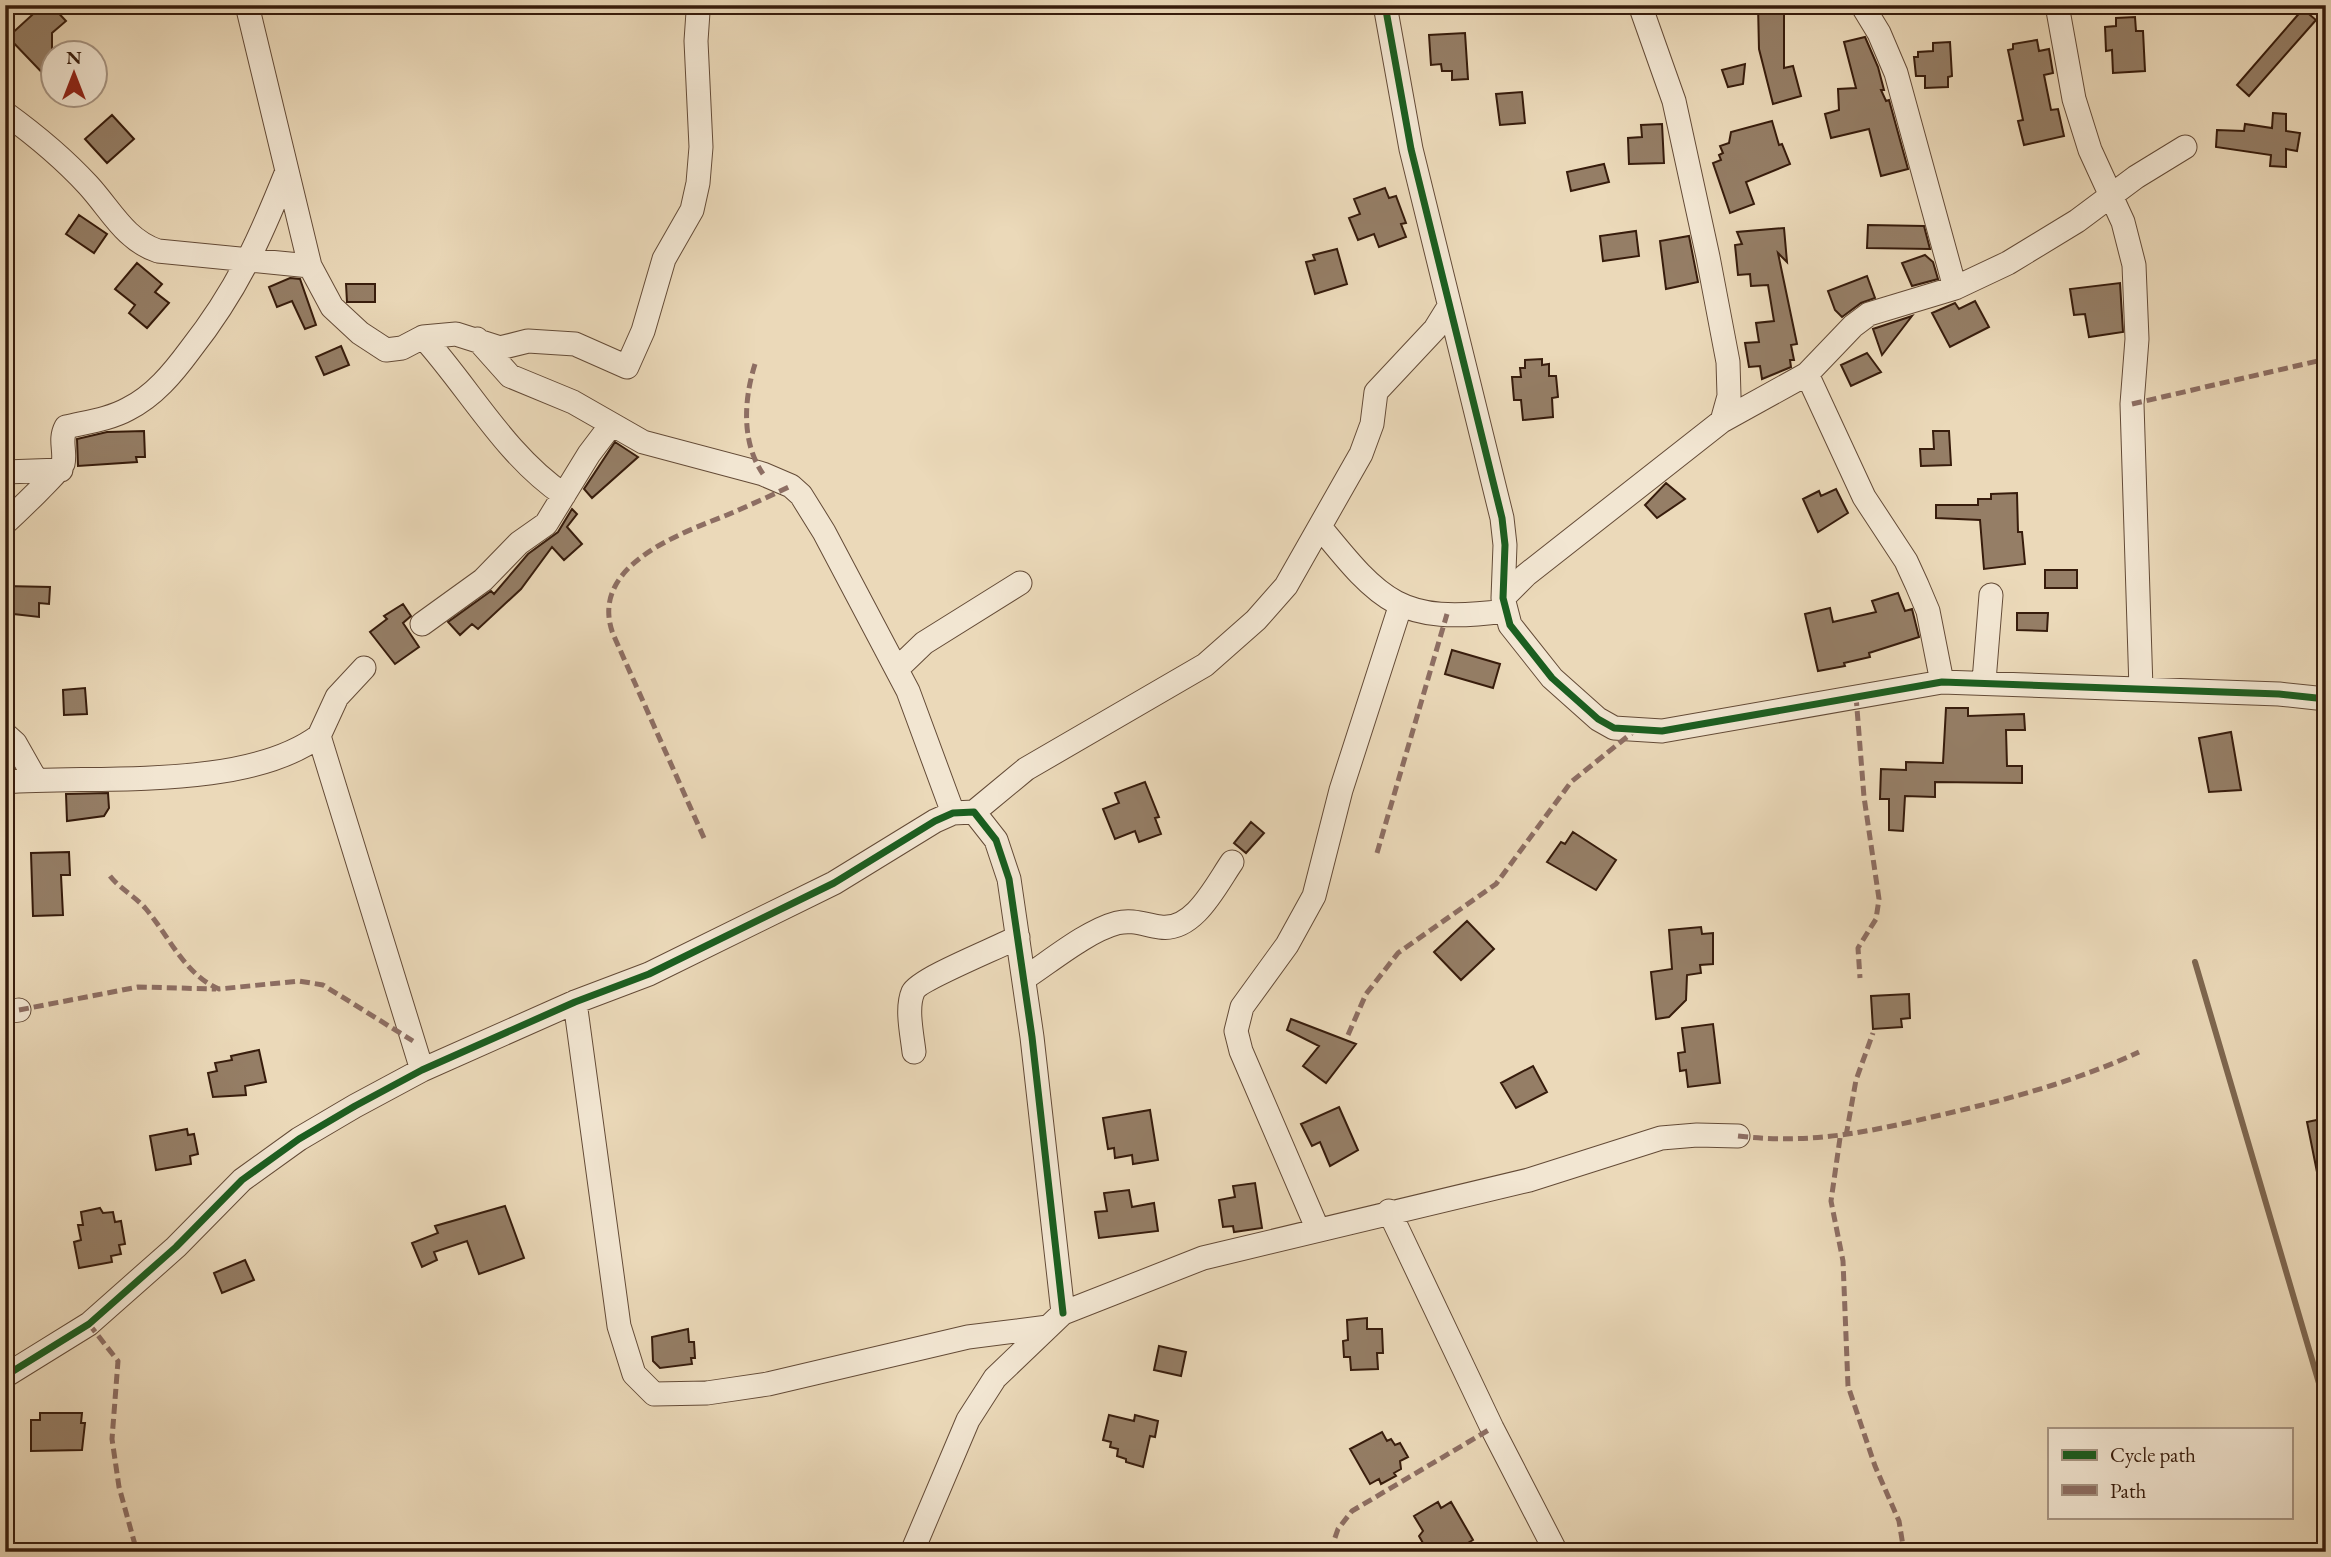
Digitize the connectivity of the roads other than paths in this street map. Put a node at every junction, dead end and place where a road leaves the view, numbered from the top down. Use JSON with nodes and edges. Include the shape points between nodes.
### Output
{"nodes":[{"id":1,"x":247,"y":5,"type":"edge"},
{"id":2,"x":695,"y":5,"type":"edge"},
{"id":3,"x":1385,"y":5,"type":"edge"},
{"id":4,"x":1640,"y":5,"type":"edge"},
{"id":5,"x":1863,"y":5,"type":"edge"},
{"id":6,"x":2057,"y":5,"type":"edge"},
{"id":7,"x":5,"y":113,"type":"edge"},
{"id":8,"x":2185,"y":147,"type":"dead end"},
{"id":9,"x":287,"y":171,"type":"junction"},
{"id":10,"x":2110,"y":197,"type":"junction"},
{"id":11,"x":251,"y":260,"type":"junction"},
{"id":12,"x":310,"y":266,"type":"junction"},
{"id":13,"x":1955,"y":288,"type":"junction"},
{"id":14,"x":1448,"y":308,"type":"junction"},
{"id":15,"x":423,"y":337,"type":"junction"},
{"id":16,"x":477,"y":339,"type":"junction"},
{"id":17,"x":1807,"y":374,"type":"junction"},
{"id":18,"x":1722,"y":421,"type":"junction"},
{"id":19,"x":611,"y":425,"type":"junction"},
{"id":20,"x":61,"y":470,"type":"junction"},
{"id":21,"x":5,"y":472,"type":"edge"},
{"id":22,"x":564,"y":495,"type":"junction"},
{"id":23,"x":5,"y":523,"type":"edge"},
{"id":24,"x":1320,"y":527,"type":"junction"},
{"id":25,"x":1020,"y":583,"type":"dead end"},
{"id":26,"x":1992,"y":595,"type":"dead end"},
{"id":27,"x":1504,"y":605,"type":"junction"},
{"id":28,"x":1400,"y":607,"type":"junction"},
{"id":29,"x":422,"y":624,"type":"dead end"},
{"id":30,"x":364,"y":668,"type":"dead end"},
{"id":31,"x":897,"y":669,"type":"junction"},
{"id":32,"x":1984,"y":681,"type":"junction"},
{"id":33,"x":1942,"y":682,"type":"junction"},
{"id":34,"x":2141,"y":690,"type":"junction"},
{"id":35,"x":2326,"y":699,"type":"edge"},
{"id":36,"x":5,"y":734,"type":"edge"},
{"id":37,"x":319,"y":736,"type":"junction"},
{"id":38,"x":36,"y":779,"type":"junction"},
{"id":39,"x":5,"y":782,"type":"edge"},
{"id":40,"x":963,"y":813,"type":"junction"},
{"id":41,"x":1232,"y":862,"type":"dead end"},
{"id":42,"x":1018,"y":937,"type":"junction"},
{"id":43,"x":1024,"y":978,"type":"junction"},
{"id":44,"x":575,"y":1002,"type":"junction"},
{"id":45,"x":914,"y":1052,"type":"dead end"},
{"id":46,"x":422,"y":1070,"type":"junction"},
{"id":47,"x":1738,"y":1136,"type":"dead end"},
{"id":48,"x":1389,"y":1211,"type":"junction"},
{"id":49,"x":1318,"y":1230,"type":"junction"},
{"id":50,"x":1056,"y":1320,"type":"junction"},
{"id":51,"x":5,"y":1376,"type":"edge"},
{"id":52,"x":912,"y":1552,"type":"edge"},
{"id":53,"x":1556,"y":1552,"type":"edge"}],
"edges":[{"from":1,"to":9,"type":"street"},
{"from":2,"to":16,"type":"street","via":[[701,147],[698,183],[692,210],[664,260],[627,367],[575,344],[528,341],[500,348]]},
{"from":3,"to":14,"type":"street","via":[[1411,149]]},
{"from":4,"to":18,"type":"street","via":[[1674,101],[1710,268],[1728,362],[1729,396]]},
{"from":5,"to":13,"type":"street","via":[[1895,74]]},
{"from":6,"to":10,"type":"street","via":[[2074,99]]},
{"from":7,"to":11,"type":"street","via":[[87,184],[144,247]]},
{"from":8,"to":10,"type":"street"},
{"from":9,"to":11,"type":"street"},
{"from":9,"to":12,"type":"street"},
{"from":10,"to":13,"type":"street","via":[[2008,263]]},
{"from":10,"to":34,"type":"street","via":[[2126,233],[2137,299],[2132,404]]},
{"from":11,"to":12,"type":"street"},
{"from":11,"to":20,"type":"street","via":[[225,304],[159,387],[128,410],[66,427]]},
{"from":12,"to":15,"type":"street","via":[[332,307],[382,349],[402,348]]},
{"from":13,"to":17,"type":"street","via":[[1869,314]]},
{"from":14,"to":24,"type":"street","via":[[1435,329],[1376,392],[1362,454]]},
{"from":14,"to":27,"type":"street","via":[[1502,518]]},
{"from":15,"to":16,"type":"street","via":[[456,334]]},
{"from":15,"to":22,"type":"street","via":[[518,455]]},
{"from":16,"to":19,"type":"street","via":[[510,376],[573,401]]},
{"from":17,"to":18,"type":"street"},
{"from":17,"to":33,"type":"street","via":[[1864,497],[1911,573],[1928,611]]},
{"from":18,"to":27,"type":"street","via":[[1526,575]]},
{"from":19,"to":22,"type":"street"},
{"from":19,"to":31,"type":"street","via":[[658,448],[763,474],[791,486],[820,524]]},
{"from":20,"to":21,"type":"street"},
{"from":20,"to":23,"type":"street"},
{"from":22,"to":29,"type":"street","via":[[541,529],[519,543],[484,580]]},
{"from":24,"to":28,"type":"street","via":[[1362,578]]},
{"from":24,"to":40,"type":"street","via":[[1286,586],[1230,646],[1026,769]]},
{"from":25,"to":31,"type":"street","via":[[924,642]]},
{"from":26,"to":32,"type":"street"},
{"from":27,"to":28,"type":"street","via":[[1447,614]]},
{"from":27,"to":33,"type":"street","via":[[1522,642],[1573,698],[1614,728],[1633,732],[1662,731]]},
{"from":28,"to":49,"type":"street","via":[[1341,790],[1314,896],[1236,1020],[1241,1051]]},
{"from":30,"to":37,"type":"street","via":[[337,697]]},
{"from":31,"to":40,"type":"street","via":[[936,772]]},
{"from":32,"to":33,"type":"street"},
{"from":32,"to":34,"type":"street"},
{"from":34,"to":35,"type":"street"},
{"from":36,"to":38,"type":"street"},
{"from":37,"to":38,"type":"street","via":[[283,757],[226,772]]},
{"from":37,"to":46,"type":"street"},
{"from":38,"to":39,"type":"street"},
{"from":40,"to":42,"type":"street","via":[[986,824],[1002,852]]},
{"from":40,"to":44,"type":"street","via":[[935,821],[834,883],[649,974]]},
{"from":41,"to":43,"type":"street","via":[[1206,901],[1177,926],[1126,922],[1106,927]]},
{"from":42,"to":43,"type":"street"},
{"from":42,"to":45,"type":"street","via":[[916,987],[911,1004]]},
{"from":43,"to":50,"type":"street"},
{"from":44,"to":46,"type":"street"},
{"from":44,"to":50,"type":"street","via":[[619,1326],[634,1374],[654,1394],[707,1393],[768,1384]]},
{"from":46,"to":51,"type":"street","via":[[299,1139],[243,1180],[89,1324]]},
{"from":47,"to":48,"type":"street","via":[[1661,1138],[1529,1180]]},
{"from":48,"to":49,"type":"street"},
{"from":48,"to":53,"type":"street"},
{"from":49,"to":50,"type":"street","via":[[1203,1258]]},
{"from":50,"to":52,"type":"street","via":[[995,1378],[968,1420]]}]}
